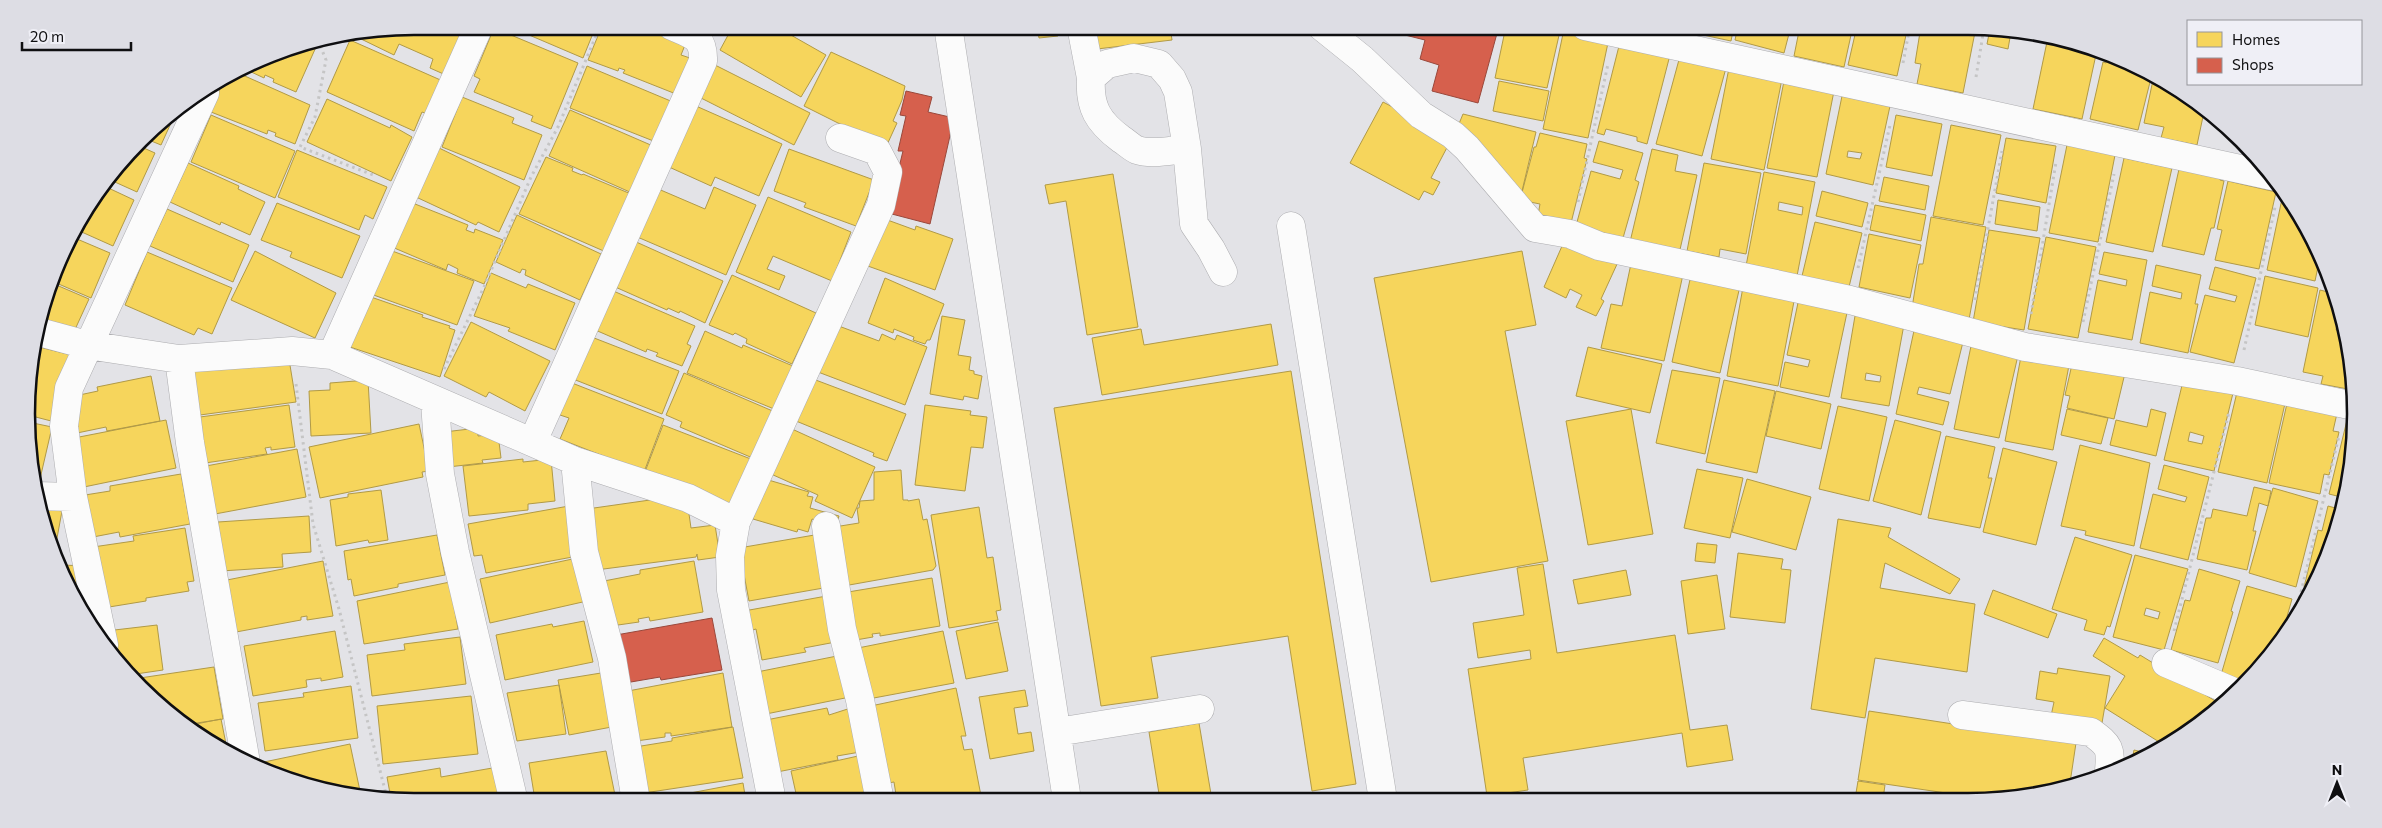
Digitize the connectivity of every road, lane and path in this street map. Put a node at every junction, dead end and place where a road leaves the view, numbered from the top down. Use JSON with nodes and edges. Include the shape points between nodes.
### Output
{"nodes":[{"id":1,"x":475,"y":35,"type":"edge"},
{"id":2,"x":596,"y":35,"type":"edge"},
{"id":3,"x":692,"y":35,"type":"edge"},
{"id":4,"x":949,"y":35,"type":"edge"},
{"id":5,"x":1083,"y":35,"type":"edge"},
{"id":6,"x":1332,"y":35,"type":"edge"},
{"id":7,"x":1613,"y":35,"type":"edge"},
{"id":8,"x":1628,"y":35,"type":"edge"},
{"id":9,"x":1908,"y":35,"type":"edge"},
{"id":10,"x":1983,"y":36,"type":"edge"},
{"id":11,"x":321,"y":47,"type":"edge"},
{"id":12,"x":1091,"y":78,"type":"junction"},
{"id":13,"x":1897,"y":94,"type":"junction"},
{"id":14,"x":202,"y":100,"type":"edge"},
{"id":15,"x":1968,"y":110,"type":"junction"},
{"id":16,"x":2008,"y":118,"type":"junction"},
{"id":17,"x":2062,"y":130,"type":"junction"},
{"id":18,"x":840,"y":138,"type":"dead end"},
{"id":19,"x":2121,"y":142,"type":"junction"},
{"id":20,"x":1187,"y":149,"type":"junction"},
{"id":21,"x":2261,"y":174,"type":"edge"},
{"id":22,"x":403,"y":195,"type":"junction"},
{"id":23,"x":2276,"y":206,"type":"dead end"},
{"id":24,"x":1291,"y":226,"type":"dead end"},
{"id":25,"x":1570,"y":234,"type":"junction"},
{"id":26,"x":1223,"y":272,"type":"dead end"},
{"id":27,"x":1850,"y":300,"type":"junction"},
{"id":28,"x":44,"y":333,"type":"edge"},
{"id":29,"x":1969,"y":333,"type":"junction"},
{"id":30,"x":87,"y":345,"type":"junction"},
{"id":31,"x":2025,"y":347,"type":"junction"},
{"id":32,"x":292,"y":351,"type":"junction"},
{"id":33,"x":332,"y":355,"type":"junction"},
{"id":34,"x":2076,"y":356,"type":"junction"},
{"id":35,"x":179,"y":359,"type":"junction"},
{"id":36,"x":2236,"y":381,"type":"junction"},
{"id":37,"x":432,"y":400,"type":"junction"},
{"id":38,"x":2347,"y":404,"type":"edge"},
{"id":39,"x":2347,"y":416,"type":"edge"},
{"id":40,"x":533,"y":441,"type":"junction"},
{"id":41,"x":575,"y":461,"type":"junction"},
{"id":42,"x":44,"y":496,"type":"edge"},
{"id":43,"x":73,"y":497,"type":"junction"},
{"id":44,"x":736,"y":522,"type":"junction"},
{"id":45,"x":826,"y":526,"type":"dead end"},
{"id":46,"x":2301,"y":595,"type":"edge"},
{"id":47,"x":100,"y":627,"type":"edge"},
{"id":48,"x":2166,"y":663,"type":"joint"},
{"id":49,"x":2228,"y":689,"type":"edge"},
{"id":50,"x":1200,"y":709,"type":"dead end"},
{"id":51,"x":1962,"y":715,"type":"dead end"},
{"id":52,"x":1057,"y":732,"type":"junction"},
{"id":53,"x":244,"y":753,"type":"edge"},
{"id":54,"x":2110,"y":765,"type":"edge"},
{"id":55,"x":385,"y":792,"type":"edge"},
{"id":56,"x":512,"y":793,"type":"edge"},
{"id":57,"x":635,"y":793,"type":"edge"},
{"id":58,"x":770,"y":793,"type":"edge"},
{"id":59,"x":878,"y":793,"type":"edge"},
{"id":60,"x":1066,"y":793,"type":"edge"},
{"id":61,"x":1382,"y":793,"type":"edge"}],
"edges":[{"from":1,"to":22,"type":"street"},
{"from":2,"to":37,"type":"path","via":[[558,127],[531,177]]},
{"from":3,"to":40,"type":"street","via":[[703,48],[703,61]]},
{"from":4,"to":52,"type":"street"},
{"from":5,"to":12,"type":"street"},
{"from":6,"to":25,"type":"street","via":[[1421,115],[1467,148],[1535,228]]},
{"from":7,"to":25,"type":"path"},
{"from":8,"to":13,"type":"street"},
{"from":9,"to":13,"type":"path"},
{"from":10,"to":15,"type":"path"},
{"from":11,"to":22,"type":"path","via":[[326,60],[315,117],[300,147],[383,178]]},
{"from":12,"to":20,"type":"street","via":[[1094,111],[1106,128],[1137,150]]},
{"from":12,"to":20,"type":"street","via":[[1107,64],[1134,58],[1159,64],[1178,92]]},
{"from":13,"to":15,"type":"street"},
{"from":13,"to":27,"type":"path"},
{"from":14,"to":30,"type":"street"},
{"from":15,"to":16,"type":"street"},
{"from":16,"to":17,"type":"street"},
{"from":16,"to":29,"type":"path"},
{"from":17,"to":19,"type":"street"},
{"from":17,"to":31,"type":"path"},
{"from":18,"to":44,"type":"street","via":[[877,151],[888,172],[882,205]]},
{"from":19,"to":21,"type":"street"},
{"from":19,"to":34,"type":"path"},
{"from":20,"to":26,"type":"street","via":[[1194,224]]},
{"from":22,"to":33,"type":"street"},
{"from":23,"to":36,"type":"path"},
{"from":24,"to":61,"type":"street"},
{"from":25,"to":27,"type":"street","via":[[1599,246]]},
{"from":27,"to":29,"type":"street"},
{"from":28,"to":30,"type":"street"},
{"from":29,"to":31,"type":"street"},
{"from":30,"to":35,"type":"street"},
{"from":30,"to":43,"type":"street","via":[[69,388],[64,426]]},
{"from":31,"to":34,"type":"street"},
{"from":32,"to":33,"type":"street"},
{"from":32,"to":35,"type":"street"},
{"from":32,"to":55,"type":"path","via":[[313,524],[339,609]]},
{"from":33,"to":37,"type":"street"},
{"from":34,"to":36,"type":"street"},
{"from":35,"to":53,"type":"street","via":[[190,443]]},
{"from":36,"to":38,"type":"street"},
{"from":36,"to":48,"type":"path"},
{"from":37,"to":40,"type":"street"},
{"from":37,"to":56,"type":"street","via":[[440,474],[455,552]]},
{"from":39,"to":46,"type":"path"},
{"from":40,"to":41,"type":"street"},
{"from":41,"to":44,"type":"street","via":[[688,498]]},
{"from":41,"to":57,"type":"street","via":[[584,552],[612,658]]},
{"from":42,"to":43,"type":"street"},
{"from":43,"to":47,"type":"street"},
{"from":44,"to":58,"type":"street","via":[[730,556],[731,590]]},
{"from":45,"to":59,"type":"street","via":[[842,629]]},
{"from":48,"to":49,"type":"street"},
{"from":50,"to":52,"type":"street"},
{"from":51,"to":54,"type":"street","via":[[2092,732],[2111,751]]},
{"from":52,"to":60,"type":"street"}]}
